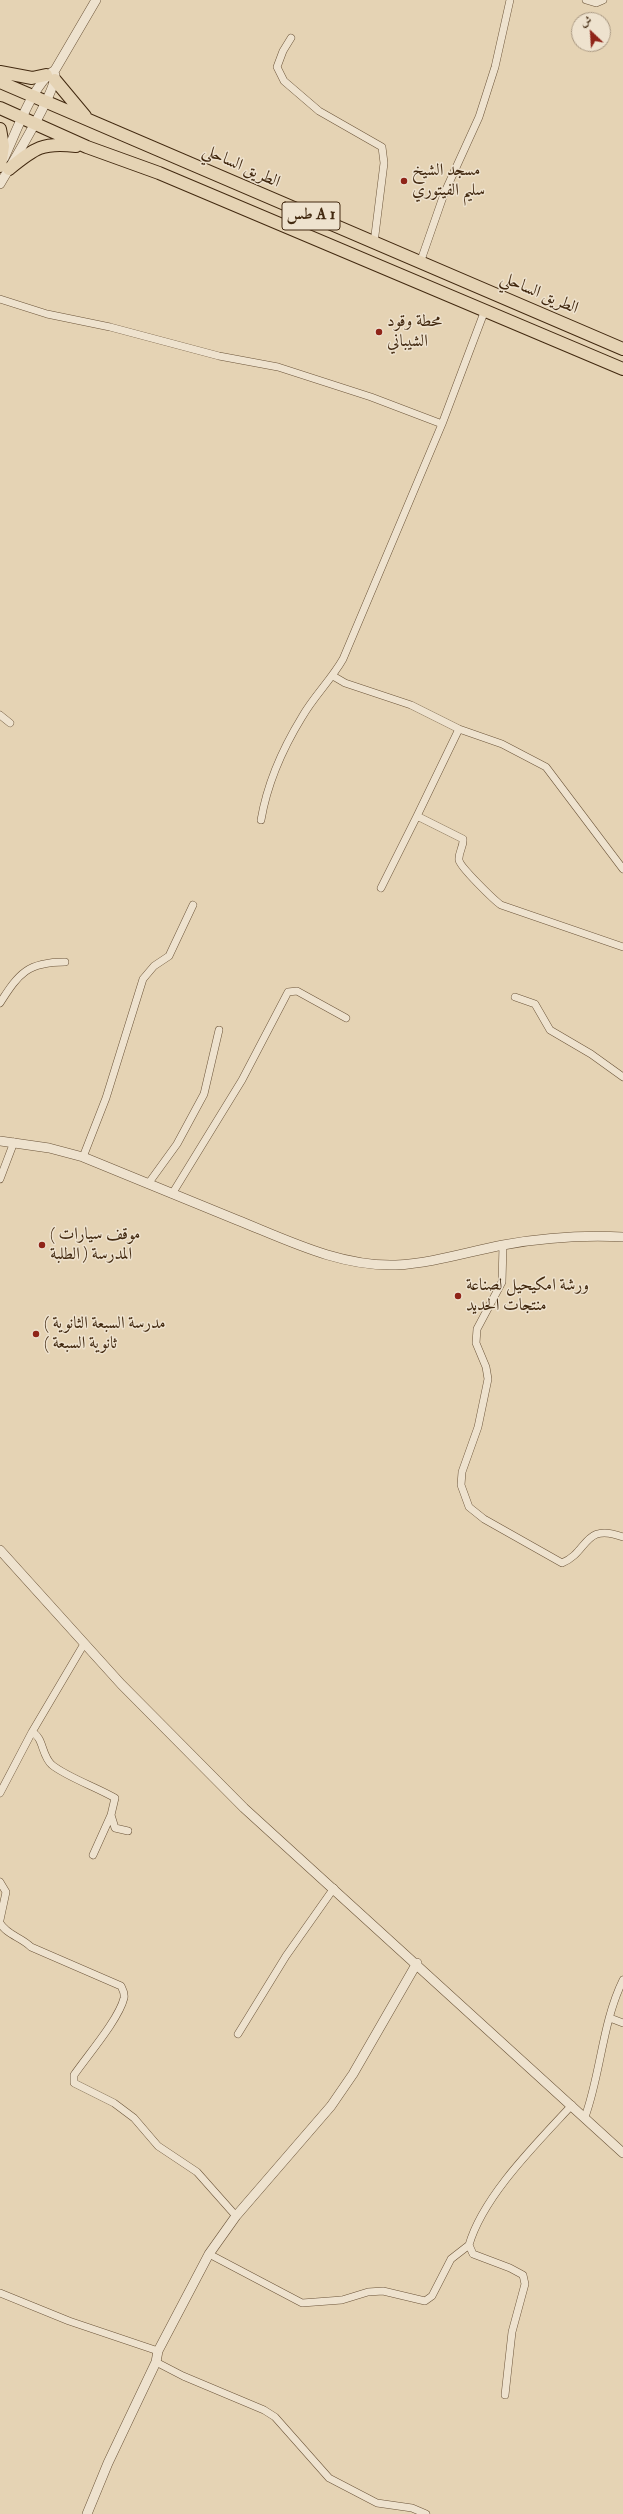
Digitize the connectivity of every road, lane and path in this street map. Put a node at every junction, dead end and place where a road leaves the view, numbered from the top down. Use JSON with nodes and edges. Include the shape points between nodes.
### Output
{"nodes":[{"id":1,"x":96,"y":0,"type":"edge"},
{"id":2,"x":510,"y":0,"type":"edge"},
{"id":3,"x":586,"y":0,"type":"edge"},
{"id":4,"x":603,"y":0,"type":"edge"},
{"id":5,"x":291,"y":38,"type":"dead end"},
{"id":6,"x":0,"y":72,"type":"edge"},
{"id":7,"x":52,"y":75,"type":"junction"},
{"id":8,"x":0,"y":82,"type":"edge"},
{"id":9,"x":33,"y":97,"type":"junction"},
{"id":10,"x":46,"y":101,"type":"junction"},
{"id":11,"x":0,"y":108,"type":"edge"},
{"id":12,"x":89,"y":119,"type":"junction"},
{"id":13,"x":28,"y":120,"type":"junction"},
{"id":14,"x":0,"y":128,"type":"edge"},
{"id":15,"x":87,"y":147,"type":"junction"},
{"id":16,"x":3,"y":167,"type":"edge"},
{"id":17,"x":0,"y":184,"type":"edge"},
{"id":18,"x":374,"y":243,"type":"junction"},
{"id":19,"x":420,"y":263,"type":"junction"},
{"id":20,"x":0,"y":299,"type":"edge"},
{"id":21,"x":485,"y":310,"type":"junction"},
{"id":22,"x":584,"y":332,"type":"junction"},
{"id":23,"x":578,"y":349,"type":"junction"},
{"id":24,"x":623,"y":349,"type":"edge"},
{"id":25,"x":623,"y":369,"type":"edge"},
{"id":26,"x":442,"y":424,"type":"junction"},
{"id":27,"x":334,"y":676,"type":"junction"},
{"id":28,"x":0,"y":714,"type":"edge"},
{"id":29,"x":10,"y":723,"type":"dead end"},
{"id":30,"x":459,"y":728,"type":"junction"},
{"id":31,"x":417,"y":816,"type":"junction"},
{"id":32,"x":261,"y":820,"type":"dead end"},
{"id":33,"x":623,"y":869,"type":"edge"},
{"id":34,"x":381,"y":888,"type":"dead end"},
{"id":35,"x":192,"y":905,"type":"dead end"},
{"id":36,"x":623,"y":947,"type":"edge"},
{"id":37,"x":65,"y":962,"type":"dead end"},
{"id":38,"x":515,"y":997,"type":"dead end"},
{"id":39,"x":0,"y":1003,"type":"edge"},
{"id":40,"x":346,"y":1018,"type":"dead end"},
{"id":41,"x":218,"y":1030,"type":"dead end"},
{"id":42,"x":623,"y":1077,"type":"edge"},
{"id":43,"x":0,"y":1141,"type":"edge"},
{"id":44,"x":14,"y":1142,"type":"junction"},
{"id":45,"x":83,"y":1157,"type":"junction"},
{"id":46,"x":0,"y":1179,"type":"edge"},
{"id":47,"x":148,"y":1184,"type":"junction"},
{"id":48,"x":172,"y":1194,"type":"junction"},
{"id":49,"x":623,"y":1237,"type":"edge"},
{"id":50,"x":503,"y":1245,"type":"junction"},
{"id":51,"x":623,"y":1536,"type":"edge"},
{"id":52,"x":0,"y":1550,"type":"edge"},
{"id":53,"x":84,"y":1644,"type":"junction"},
{"id":54,"x":32,"y":1732,"type":"junction"},
{"id":55,"x":0,"y":1793,"type":"edge"},
{"id":56,"x":111,"y":1815,"type":"junction"},
{"id":57,"x":128,"y":1831,"type":"dead end"},
{"id":58,"x":93,"y":1855,"type":"dead end"},
{"id":59,"x":0,"y":1882,"type":"edge"},
{"id":60,"x":334,"y":1888,"type":"junction"},
{"id":61,"x":0,"y":1920,"type":"edge"},
{"id":62,"x":0,"y":1923,"type":"edge"},
{"id":63,"x":416,"y":1963,"type":"junction"},
{"id":64,"x":623,"y":1980,"type":"edge"},
{"id":65,"x":610,"y":2018,"type":"junction"},
{"id":66,"x":623,"y":2023,"type":"edge"},
{"id":67,"x":238,"y":2034,"type":"dead end"},
{"id":68,"x":572,"y":2105,"type":"junction"},
{"id":69,"x":585,"y":2118,"type":"junction"},
{"id":70,"x":623,"y":2153,"type":"edge"},
{"id":71,"x":236,"y":2216,"type":"junction"},
{"id":72,"x":469,"y":2245,"type":"junction"},
{"id":73,"x":209,"y":2254,"type":"junction"},
{"id":74,"x":0,"y":2293,"type":"edge"},
{"id":75,"x":158,"y":2351,"type":"junction"},
{"id":76,"x":156,"y":2362,"type":"junction"},
{"id":77,"x":505,"y":2395,"type":"dead end"},
{"id":78,"x":87,"y":2514,"type":"edge"},
{"id":79,"x":426,"y":2514,"type":"edge"}],
"edges":[{"from":1,"to":7,"type":"street"},
{"from":2,"to":19,"type":"street","via":[[495,67],[479,117],[444,194]]},
{"from":3,"to":4,"type":"street","via":[[596,3]]},
{"from":5,"to":18,"type":"street","via":[[277,67],[284,81],[319,112],[382,147],[384,163]]},
{"from":6,"to":7,"type":"highway","via":[[32,78]]},
{"from":7,"to":9,"type":"street"},
{"from":7,"to":10,"type":"street"},
{"from":7,"to":12,"type":"highway"},
{"from":8,"to":9,"type":"highway","name":"الطريق الساحلي","number":"طس A 1"},
{"from":9,"to":10,"type":"highway","name":"الطريق الساحلي","number":"طس A 1"},
{"from":9,"to":13,"type":"street"},
{"from":10,"to":12,"type":"highway","name":"الطريق الساحلي","number":"طس A 1"},
{"from":10,"to":13,"type":"street"},
{"from":11,"to":13,"type":"highway","name":"الطريق الساحلي","number":"طس A 1"},
{"from":12,"to":18,"type":"highway","name":"الطريق الساحلي","number":"طس A 1"},
{"from":13,"to":15,"type":"highway","name":"الطريق الساحلي","number":"طس A 1"},
{"from":13,"to":16,"type":"street"},
{"from":14,"to":16,"type":"highway"},
{"from":15,"to":16,"type":"highway","via":[[56,144],[43,146]]},
{"from":15,"to":21,"type":"highway","name":"الطريق الساحلي","number":"طس A 1","via":[[159,173]]},
{"from":16,"to":17,"type":"street"},
{"from":18,"to":19,"type":"highway","name":"الطريق الساحلي","number":"طس A 1"},
{"from":19,"to":22,"type":"highway","name":"الطريق الساحلي","number":"طس A 1"},
{"from":20,"to":26,"type":"street","via":[[47,314],[110,327],[219,356],[278,367],[371,397]]},
{"from":21,"to":23,"type":"highway","name":"الطريق الساحلي","number":"طس A 1"},
{"from":21,"to":26,"type":"street"},
{"from":22,"to":23,"type":"highway"},
{"from":22,"to":24,"type":"highway","name":"الطريق الساحلي","number":"طس A 1"},
{"from":23,"to":25,"type":"highway","name":"الطريق الساحلي","number":"طس A 1"},
{"from":26,"to":27,"type":"street"},
{"from":27,"to":30,"type":"street","via":[[345,683],[411,705]]},
{"from":27,"to":32,"type":"street","via":[[317,694],[301,718],[265,797]]},
{"from":28,"to":29,"type":"street"},
{"from":30,"to":31,"type":"street"},
{"from":30,"to":33,"type":"street","via":[[502,744],[546,767]]},
{"from":31,"to":34,"type":"street"},
{"from":31,"to":36,"type":"street","via":[[463,839],[459,856],[461,865],[490,897],[501,904]]},
{"from":35,"to":45,"type":"street","via":[[169,956],[149,971],[143,979],[106,1098]]},
{"from":37,"to":39,"type":"street","via":[[48,962],[27,968]]},
{"from":38,"to":42,"type":"street","via":[[535,1004],[550,1030],[591,1054]]},
{"from":40,"to":48,"type":"street","via":[[297,991],[288,992],[242,1080]]},
{"from":41,"to":47,"type":"street","via":[[204,1094],[177,1144]]},
{"from":43,"to":44,"type":"street"},
{"from":44,"to":45,"type":"street"},
{"from":44,"to":46,"type":"street"},
{"from":45,"to":47,"type":"street"},
{"from":47,"to":48,"type":"street"},
{"from":48,"to":50,"type":"street","via":[[313,1250],[360,1262],[395,1265],[438,1261]]},
{"from":49,"to":50,"type":"street","via":[[592,1236]]},
{"from":50,"to":51,"type":"street","via":[[502,1282],[477,1329],[476,1343],[488,1379],[478,1427],[462,1472],[464,1498],[469,1507],[484,1519],[562,1563],[572,1557],[592,1535],[600,1532]]},
{"from":52,"to":53,"type":"street"},
{"from":53,"to":54,"type":"street"},
{"from":53,"to":60,"type":"street","via":[[244,1808]]},
{"from":54,"to":55,"type":"street"},
{"from":54,"to":56,"type":"street","via":[[38,1737],[45,1757],[53,1766],[115,1798]]},
{"from":56,"to":57,"type":"street","via":[[115,1828]]},
{"from":56,"to":58,"type":"street"},
{"from":59,"to":61,"type":"street","via":[[6,1892]]},
{"from":60,"to":63,"type":"street"},
{"from":60,"to":67,"type":"street","via":[[286,1956]]},
{"from":62,"to":71,"type":"street","via":[[5,1931],[23,1939],[31,1947],[124,1990],[124,1999],[105,2032],[74,2075],[74,2083],[114,2103],[134,2118],[158,2146],[197,2172]]},
{"from":63,"to":68,"type":"street"},
{"from":63,"to":71,"type":"street","via":[[353,2074],[331,2106]]},
{"from":64,"to":65,"type":"street","via":[[615,1997]]},
{"from":65,"to":66,"type":"street"},
{"from":65,"to":69,"type":"street"},
{"from":68,"to":69,"type":"street"},
{"from":68,"to":72,"type":"street","via":[[525,2156],[498,2191],[481,2218]]},
{"from":69,"to":70,"type":"street"},
{"from":71,"to":73,"type":"street"},
{"from":72,"to":73,"type":"street","via":[[451,2258],[432,2296],[425,2301],[383,2291],[368,2292],[342,2300],[302,2303]]},
{"from":72,"to":77,"type":"street","via":[[472,2254],[523,2275],[525,2284],[512,2332]]},
{"from":73,"to":75,"type":"street"},
{"from":74,"to":75,"type":"street","via":[[69,2321]]},
{"from":75,"to":76,"type":"street"},
{"from":76,"to":78,"type":"street"},
{"from":76,"to":79,"type":"street","via":[[275,2417],[329,2478],[377,2502],[412,2508]]}]}
